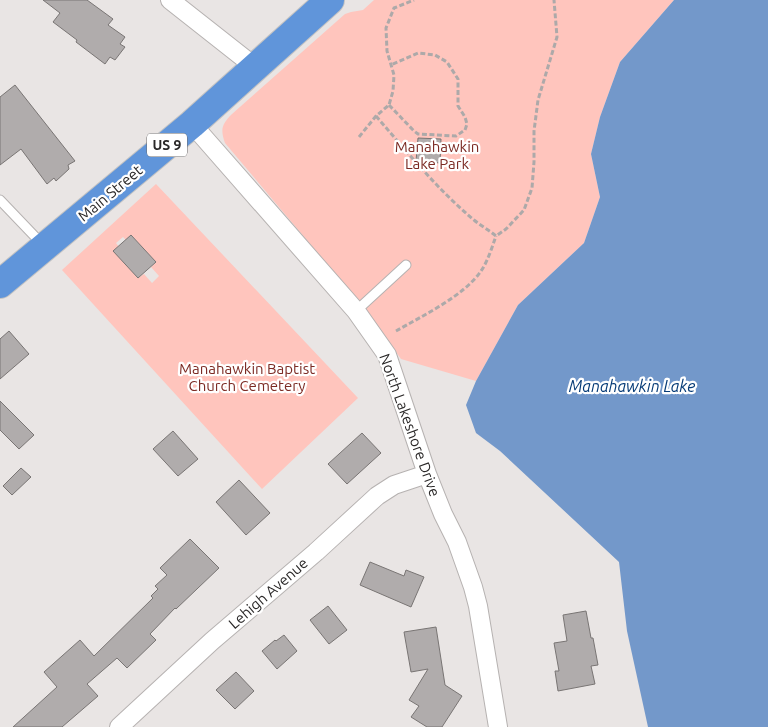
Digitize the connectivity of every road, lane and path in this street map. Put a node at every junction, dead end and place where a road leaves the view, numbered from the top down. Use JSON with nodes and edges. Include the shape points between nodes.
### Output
{"nodes":[{"id":1,"x":170,"y":0,"type":"edge"},
{"id":2,"x":330,"y":0,"type":"edge"},
{"id":3,"x":414,"y":0,"type":"edge"},
{"id":4,"x":554,"y":0,"type":"edge"},
{"id":5,"x":391,"y":65,"type":"junction"},
{"id":6,"x":256,"y":67,"type":"junction"},
{"id":7,"x":389,"y":105,"type":"junction"},
{"id":8,"x":376,"y":116,"type":"junction"},
{"id":9,"x":192,"y":124,"type":"junction"},
{"id":10,"x":359,"y":137,"type":"dead end"},
{"id":11,"x":0,"y":200,"type":"edge"},
{"id":12,"x":496,"y":236,"type":"junction"},
{"id":13,"x":45,"y":247,"type":"junction"},
{"id":14,"x":406,"y":265,"type":"dead end"},
{"id":15,"x":0,"y":284,"type":"edge"},
{"id":16,"x":356,"y":310,"type":"junction"},
{"id":17,"x":396,"y":331,"type":"dead end"},
{"id":18,"x":427,"y":474,"type":"junction"},
{"id":19,"x":119,"y":727,"type":"edge"},
{"id":20,"x":498,"y":727,"type":"edge"}],
"edges":[{"from":1,"to":6,"type":"street"},
{"from":2,"to":6,"type":"highway","name":"Main Street","number":"US 9"},
{"from":3,"to":5,"type":"path","via":[[394,8],[386,28]]},
{"from":4,"to":12,"type":"path","via":[[557,37],[538,100],[532,188],[524,210]]},
{"from":5,"to":7,"type":"path","via":[[394,75]]},
{"from":5,"to":7,"type":"path","via":[[418,53],[435,55],[447,62],[458,79],[458,106],[467,124],[465,130],[456,136],[418,134]]},
{"from":6,"to":9,"type":"highway","name":"Main Street","number":"US 9"},
{"from":7,"to":8,"type":"path"},
{"from":8,"to":10,"type":"path"},
{"from":8,"to":12,"type":"path","via":[[456,204]]},
{"from":9,"to":13,"type":"highway","name":"Main Street","number":"US 9"},
{"from":9,"to":16,"type":"street","name":"North Lakeshore Drive"},
{"from":11,"to":13,"type":"lane"},
{"from":12,"to":17,"type":"path","via":[[481,271],[465,289]]},
{"from":13,"to":15,"type":"highway","name":"Main Street","number":"US 9"},
{"from":14,"to":16,"type":"lane"},
{"from":16,"to":18,"type":"street","name":"North Lakeshore Drive","via":[[387,355]]},
{"from":18,"to":19,"type":"street","name":"Lehigh Avenue","via":[[394,485],[377,496]]},
{"from":18,"to":20,"type":"street","name":"North Lakeshore Drive","via":[[473,588]]}]}
